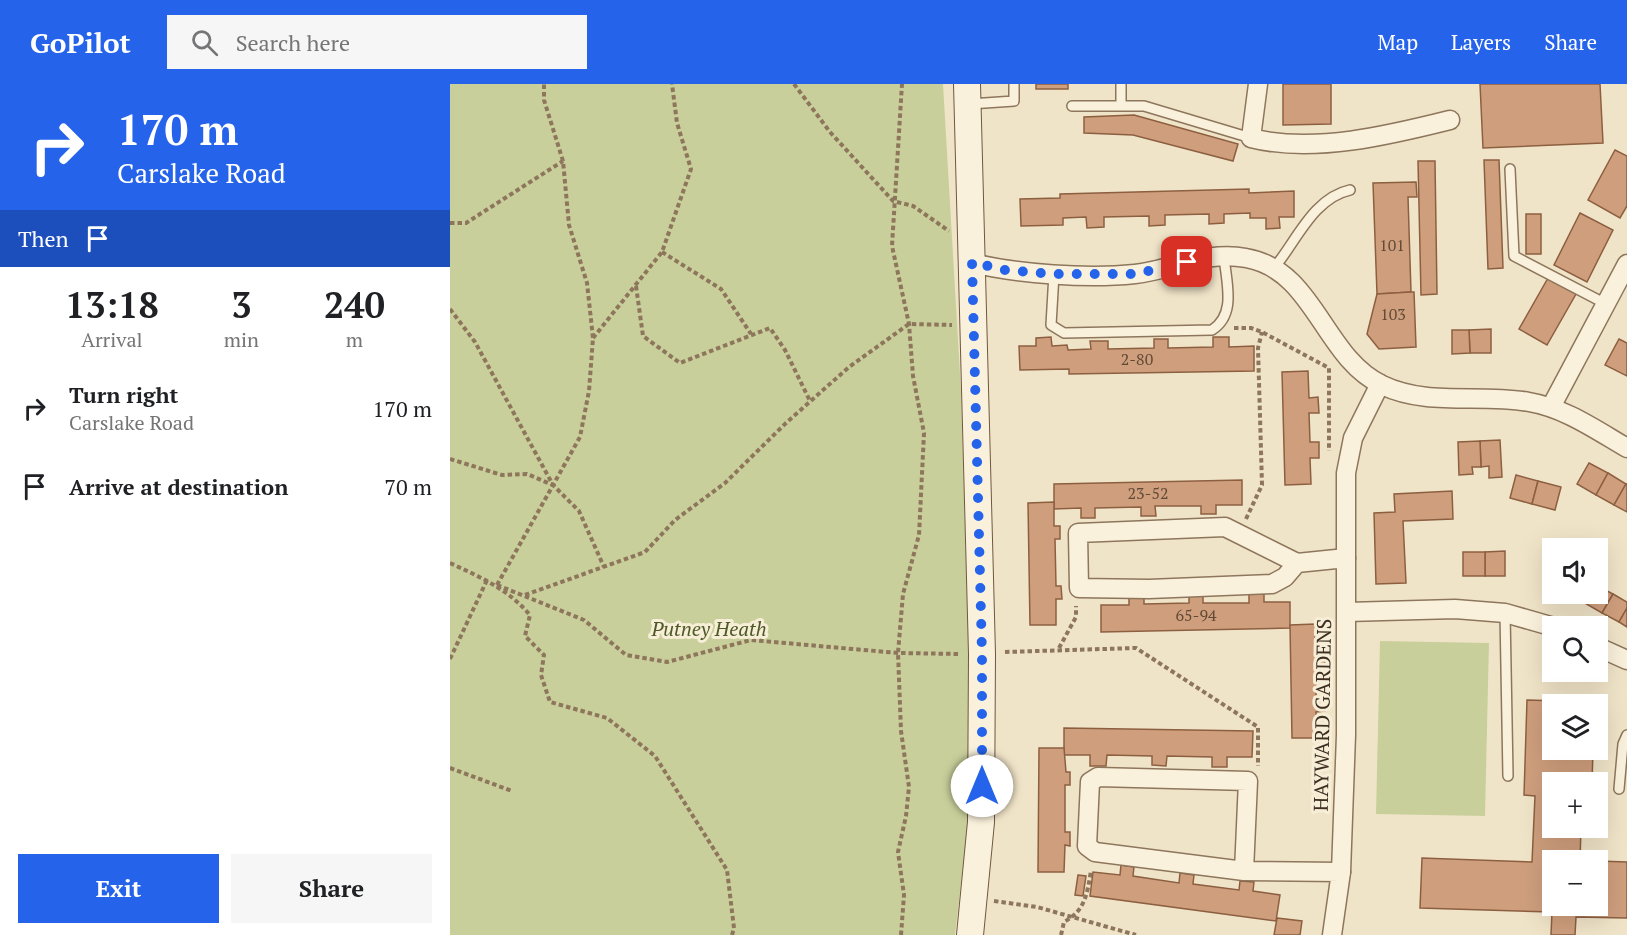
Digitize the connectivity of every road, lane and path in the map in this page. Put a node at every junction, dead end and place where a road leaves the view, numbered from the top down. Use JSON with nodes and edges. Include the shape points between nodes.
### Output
{"nodes":[{"id":1,"x":544,"y":84,"type":"edge"},
{"id":2,"x":672,"y":84,"type":"edge"},
{"id":3,"x":794,"y":84,"type":"edge"},
{"id":4,"x":902,"y":84,"type":"edge"},
{"id":5,"x":1014,"y":84,"type":"edge"},
{"id":6,"x":1121,"y":84,"type":"edge"},
{"id":7,"x":1258,"y":84,"type":"edge"},
{"id":8,"x":967,"y":94,"type":"edge"},
{"id":9,"x":1121,"y":104,"type":"junction"},
{"id":10,"x":1072,"y":106,"type":"dead end"},
{"id":11,"x":1450,"y":120,"type":"dead end"},
{"id":12,"x":1251,"y":138,"type":"junction"},
{"id":13,"x":563,"y":161,"type":"junction"},
{"id":14,"x":1510,"y":169,"type":"dead end"},
{"id":15,"x":1350,"y":190,"type":"dead end"},
{"id":16,"x":893,"y":201,"type":"junction"},
{"id":17,"x":450,"y":222,"type":"edge"},
{"id":18,"x":970,"y":234,"type":"junction"},
{"id":19,"x":662,"y":252,"type":"junction"},
{"id":20,"x":1224,"y":256,"type":"junction"},
{"id":21,"x":972,"y":262,"type":"junction"},
{"id":22,"x":1627,"y":264,"type":"edge"},
{"id":23,"x":1274,"y":268,"type":"junction"},
{"id":24,"x":1054,"y":274,"type":"junction"},
{"id":25,"x":636,"y":285,"type":"junction"},
{"id":26,"x":1606,"y":304,"type":"junction"},
{"id":27,"x":450,"y":309,"type":"edge"},
{"id":28,"x":1223,"y":322,"type":"junction"},
{"id":29,"x":909,"y":324,"type":"junction"},
{"id":30,"x":974,"y":325,"type":"junction"},
{"id":31,"x":1263,"y":332,"type":"junction"},
{"id":32,"x":751,"y":334,"type":"junction"},
{"id":33,"x":593,"y":339,"type":"junction"},
{"id":34,"x":1380,"y":384,"type":"junction"},
{"id":35,"x":810,"y":401,"type":"junction"},
{"id":36,"x":1551,"y":407,"type":"junction"},
{"id":37,"x":1627,"y":448,"type":"edge"},
{"id":38,"x":450,"y":459,"type":"edge"},
{"id":39,"x":1348,"y":459,"type":"junction"},
{"id":40,"x":553,"y":485,"type":"junction"},
{"id":41,"x":1239,"y":532,"type":"junction"},
{"id":42,"x":1346,"y":558,"type":"junction"},
{"id":43,"x":450,"y":563,"type":"edge"},
{"id":44,"x":1297,"y":563,"type":"junction"},
{"id":45,"x":604,"y":567,"type":"junction"},
{"id":46,"x":487,"y":580,"type":"junction"},
{"id":47,"x":497,"y":585,"type":"junction"},
{"id":48,"x":1079,"y":588,"type":"junction"},
{"id":49,"x":525,"y":595,"type":"junction"},
{"id":50,"x":1347,"y":612,"type":"junction"},
{"id":51,"x":1505,"y":613,"type":"junction"},
{"id":52,"x":1542,"y":624,"type":"edge"},
{"id":53,"x":1058,"y":649,"type":"junction"},
{"id":54,"x":1608,"y":651,"type":"edge"},
{"id":55,"x":898,"y":653,"type":"junction"},
{"id":56,"x":982,"y":654,"type":"junction"},
{"id":57,"x":450,"y":659,"type":"edge"},
{"id":58,"x":1627,"y":660,"type":"edge"},
{"id":59,"x":1627,"y":735,"type":"edge"},
{"id":60,"x":450,"y":768,"type":"edge"},
{"id":61,"x":1257,"y":771,"type":"dead end"},
{"id":62,"x":1508,"y":776,"type":"dead end"},
{"id":63,"x":1619,"y":789,"type":"dead end"},
{"id":64,"x":512,"y":791,"type":"dead end"},
{"id":65,"x":1095,"y":852,"type":"junction"},
{"id":66,"x":1244,"y":871,"type":"junction"},
{"id":67,"x":1341,"y":872,"type":"junction"},
{"id":68,"x":974,"y":898,"type":"junction"},
{"id":69,"x":1075,"y":916,"type":"junction"},
{"id":70,"x":732,"y":935,"type":"edge"},
{"id":71,"x":901,"y":935,"type":"edge"},
{"id":72,"x":970,"y":935,"type":"edge"},
{"id":73,"x":1061,"y":935,"type":"edge"},
{"id":74,"x":1136,"y":935,"type":"edge"},
{"id":75,"x":1332,"y":935,"type":"edge"}],
"edges":[{"from":1,"to":13,"type":"path","via":[[544,100]]},
{"from":2,"to":19,"type":"path","via":[[677,123],[691,169]]},
{"from":3,"to":16,"type":"path","via":[[830,132]]},
{"from":4,"to":16,"type":"path"},
{"from":5,"to":8,"type":"lane","via":[[1014,101]]},
{"from":6,"to":9,"type":"lane"},
{"from":7,"to":12,"type":"street"},
{"from":8,"to":18,"type":"street"},
{"from":9,"to":10,"type":"lane"},
{"from":9,"to":12,"type":"lane","via":[[1144,106]]},
{"from":11,"to":12,"type":"street","via":[[1377,139],[1276,144]]},
{"from":13,"to":17,"type":"path","via":[[466,223]]},
{"from":13,"to":33,"type":"path","via":[[569,225],[587,283]]},
{"from":14,"to":26,"type":"lane","via":[[1514,256]]},
{"from":15,"to":23,"type":"lane","via":[[1311,214]]},
{"from":16,"to":18,"type":"path","via":[[913,206],[944,231]]},
{"from":16,"to":29,"type":"path","via":[[892,246]]},
{"from":18,"to":21,"type":"street"},
{"from":19,"to":25,"type":"path"},
{"from":19,"to":32,"type":"path","via":[[721,289]]},
{"from":20,"to":23,"type":"street","via":[[1262,261]]},
{"from":20,"to":24,"type":"street","via":[[1135,274]]},
{"from":20,"to":28,"type":"lane","via":[[1228,308]]},
{"from":21,"to":24,"type":"street","via":[[1004,270]]},
{"from":21,"to":30,"type":"street"},
{"from":22,"to":26,"type":"street"},
{"from":23,"to":34,"type":"street","via":[[1309,300],[1356,365]]},
{"from":24,"to":28,"type":"lane","via":[[1052,325],[1064,333],[1212,330]]},
{"from":25,"to":32,"type":"path","via":[[643,336],[680,363]]},
{"from":25,"to":33,"type":"path"},
{"from":26,"to":36,"type":"street"},
{"from":27,"to":40,"type":"path","via":[[476,342]]},
{"from":28,"to":31,"type":"path","via":[[1233,328]]},
{"from":29,"to":30,"type":"path"},
{"from":29,"to":35,"type":"path"},
{"from":29,"to":55,"type":"path","via":[[913,376],[924,433],[924,476],[919,535],[903,594]]},
{"from":30,"to":56,"type":"street"},
{"from":31,"to":39,"type":"path","via":[[1329,368],[1329,456]]},
{"from":31,"to":41,"type":"path","via":[[1258,348],[1262,485]]},
{"from":32,"to":35,"type":"path","via":[[770,328]]},
{"from":33,"to":40,"type":"path","via":[[580,437]]},
{"from":34,"to":36,"type":"street","via":[[1415,397],[1486,398]]},
{"from":34,"to":39,"type":"street","name":"HAYWARD GARDENS","via":[[1353,438]]},
{"from":35,"to":45,"type":"path","via":[[725,483],[675,520],[645,552]]},
{"from":36,"to":37,"type":"street"},
{"from":38,"to":40,"type":"path","via":[[502,475],[528,474]]},
{"from":39,"to":42,"type":"street","name":"HAYWARD GARDENS"},
{"from":40,"to":45,"type":"path","via":[[579,511]]},
{"from":40,"to":47,"type":"path"},
{"from":41,"to":44,"type":"street"},
{"from":41,"to":48,"type":"street","via":[[1225,527],[1078,533]]},
{"from":42,"to":44,"type":"street"},
{"from":42,"to":50,"type":"street","name":"HAYWARD GARDENS"},
{"from":43,"to":46,"type":"path"},
{"from":44,"to":48,"type":"street","via":[[1285,577],[1272,584]]},
{"from":45,"to":49,"type":"path"},
{"from":46,"to":47,"type":"path"},
{"from":46,"to":57,"type":"path"},
{"from":47,"to":49,"type":"path"},
{"from":47,"to":70,"type":"path","via":[[530,615],[525,636],[544,655],[541,675],[550,702],[607,718],[655,756],[727,870]]},
{"from":48,"to":53,"type":"path","via":[[1075,592],[1076,616]]},
{"from":49,"to":55,"type":"path","via":[[584,620],[626,655],[667,662],[751,640]]},
{"from":50,"to":51,"type":"street","via":[[1455,609]]},
{"from":50,"to":67,"type":"street","name":"HAYWARD GARDENS"},
{"from":51,"to":52,"type":"street"},
{"from":51,"to":62,"type":"lane"},
{"from":53,"to":56,"type":"path"},
{"from":53,"to":61,"type":"path","via":[[1136,648],[1258,727]]},
{"from":54,"to":58,"type":"street"},
{"from":55,"to":56,"type":"path"},
{"from":55,"to":71,"type":"path","via":[[900,721],[909,787],[898,852],[904,895]]},
{"from":56,"to":68,"type":"street","via":[[981,822]]},
{"from":59,"to":63,"type":"lane"},
{"from":60,"to":64,"type":"path"},
{"from":65,"to":66,"type":"street"},
{"from":65,"to":66,"type":"street","via":[[1087,846],[1090,782],[1098,777],[1248,781]]},
{"from":65,"to":69,"type":"path","via":[[1086,903]]},
{"from":66,"to":67,"type":"street"},
{"from":67,"to":75,"type":"street","name":"HAYWARD GARDENS"},
{"from":68,"to":69,"type":"path"},
{"from":68,"to":72,"type":"street"},
{"from":69,"to":73,"type":"path","via":[[1064,922]]},
{"from":69,"to":74,"type":"path"}]}
